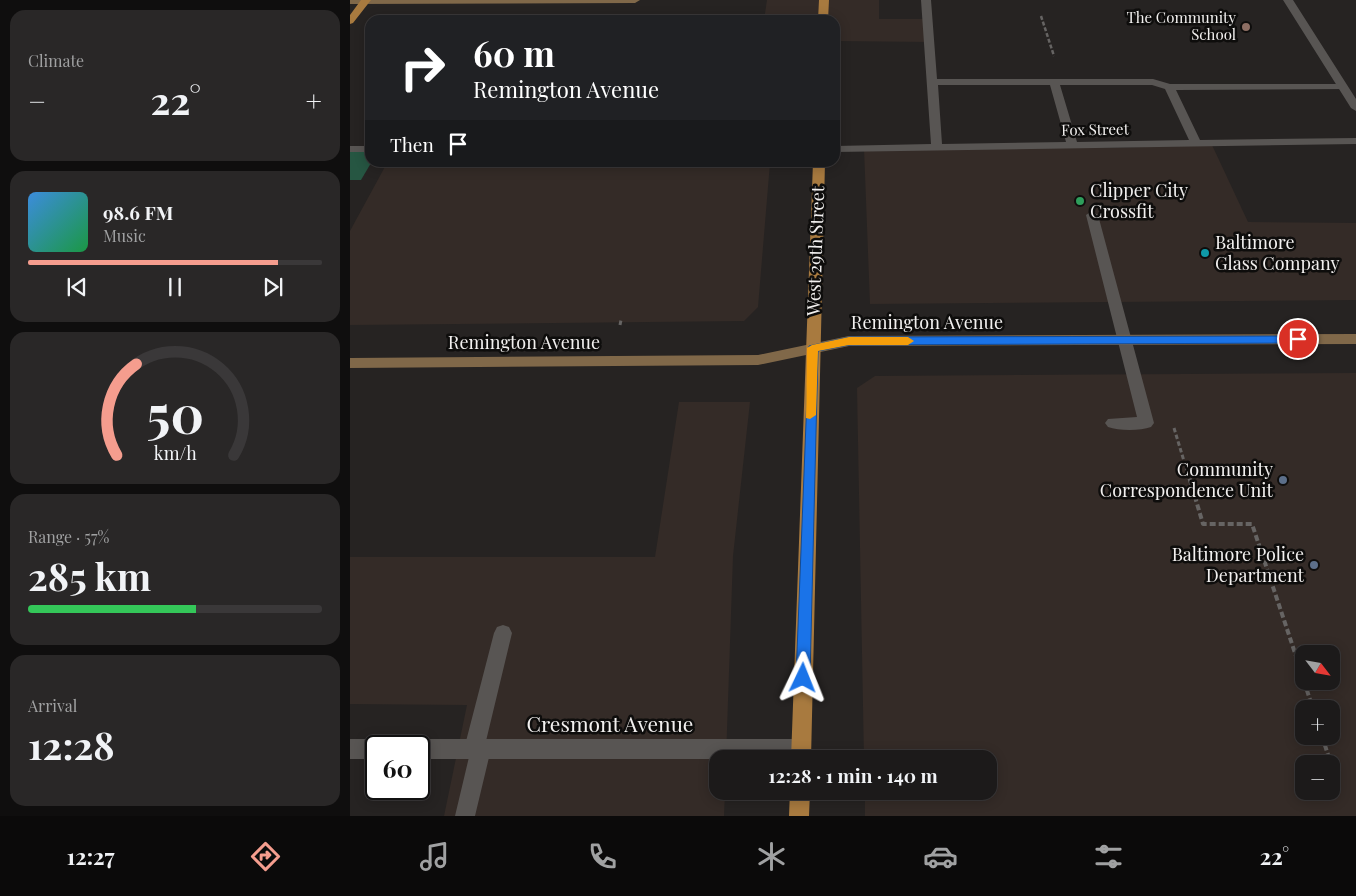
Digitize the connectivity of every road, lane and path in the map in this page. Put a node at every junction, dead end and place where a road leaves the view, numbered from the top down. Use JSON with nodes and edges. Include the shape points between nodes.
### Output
{"nodes":[{"id":1,"x":365,"y":0,"type":"edge"},
{"id":2,"x":635,"y":0,"type":"edge"},
{"id":3,"x":824,"y":0,"type":"edge"},
{"id":4,"x":926,"y":0,"type":"edge"},
{"id":5,"x":1288,"y":0,"type":"edge"},
{"id":6,"x":350,"y":1,"type":"edge"},
{"id":7,"x":823,"y":15,"type":"edge"},
{"id":8,"x":1041,"y":16,"type":"dead end"},
{"id":9,"x":350,"y":21,"type":"edge"},
{"id":10,"x":931,"y":82,"type":"junction"},
{"id":11,"x":1058,"y":82,"type":"junction"},
{"id":12,"x":1169,"y":87,"type":"junction"},
{"id":13,"x":1343,"y":87,"type":"junction"},
{"id":14,"x":1356,"y":108,"type":"edge"},
{"id":15,"x":1356,"y":141,"type":"edge"},
{"id":16,"x":1196,"y":144,"type":"junction"},
{"id":17,"x":1073,"y":146,"type":"junction"},
{"id":18,"x":937,"y":148,"type":"junction"},
{"id":19,"x":350,"y":149,"type":"edge"},
{"id":20,"x":365,"y":149,"type":"edge"},
{"id":21,"x":840,"y":149,"type":"edge"},
{"id":22,"x":819,"y":167,"type":"edge"},
{"id":23,"x":1092,"y":215,"type":"dead end"},
{"id":24,"x":621,"y":320,"type":"dead end"},
{"id":25,"x":620,"y":326,"type":"dead end"},
{"id":26,"x":1356,"y":339,"type":"edge"},
{"id":27,"x":1124,"y":340,"type":"junction"},
{"id":28,"x":812,"y":348,"type":"junction"},
{"id":29,"x":350,"y":363,"type":"edge"},
{"id":30,"x":1113,"y":423,"type":"dead end"},
{"id":31,"x":1173,"y":425,"type":"dead end"},
{"id":32,"x":502,"y":633,"type":"dead end"},
{"id":33,"x":1295,"y":654,"type":"edge"},
{"id":34,"x":350,"y":748,"type":"edge"},
{"id":35,"x":365,"y":748,"type":"edge"},
{"id":36,"x":430,"y":749,"type":"edge"},
{"id":37,"x":478,"y":749,"type":"junction"},
{"id":38,"x":801,"y":750,"type":"edge"},
{"id":39,"x":709,"y":753,"type":"edge"},
{"id":40,"x":800,"y":800,"type":"edge"},
{"id":41,"x":465,"y":816,"type":"edge"},
{"id":42,"x":799,"y":816,"type":"edge"}],
"edges":[{"from":1,"to":2,"type":"street"},
{"from":1,"to":6,"type":"street"},
{"from":1,"to":9,"type":"main road"},
{"from":3,"to":7,"type":"main road"},
{"from":4,"to":10,"type":"street"},
{"from":5,"to":13,"type":"street"},
{"from":8,"to":11,"type":"path"},
{"from":10,"to":11,"type":"street"},
{"from":10,"to":18,"type":"street"},
{"from":11,"to":12,"type":"street","via":[[1153,82]]},
{"from":11,"to":17,"type":"street"},
{"from":12,"to":13,"type":"street"},
{"from":12,"to":16,"type":"street"},
{"from":13,"to":14,"type":"street"},
{"from":15,"to":16,"type":"street","name":"Fox Street"},
{"from":16,"to":17,"type":"street","name":"Fox Street"},
{"from":17,"to":18,"type":"street","name":"Fox Street"},
{"from":18,"to":21,"type":"street","name":"Fox Street"},
{"from":19,"to":20,"type":"street"},
{"from":22,"to":28,"type":"main road","name":"West 29th Street"},
{"from":23,"to":27,"type":"street"},
{"from":24,"to":25,"type":"path"},
{"from":26,"to":27,"type":"street","name":"Remington Avenue"},
{"from":27,"to":28,"type":"street","name":"Remington Avenue","via":[[849,341]]},
{"from":27,"to":30,"type":"street","via":[[1146,423]]},
{"from":28,"to":29,"type":"street","name":"Remington Avenue","via":[[758,360]]},
{"from":28,"to":38,"type":"main road","name":"West 29th Street"},
{"from":31,"to":33,"type":"path","via":[[1203,524],[1252,524]]},
{"from":32,"to":37,"type":"street"},
{"from":34,"to":35,"type":"street"},
{"from":36,"to":37,"type":"street","name":"Cresmont Avenue"},
{"from":37,"to":39,"type":"street","name":"Cresmont Avenue"},
{"from":37,"to":41,"type":"street"},
{"from":40,"to":42,"type":"main road"}]}
